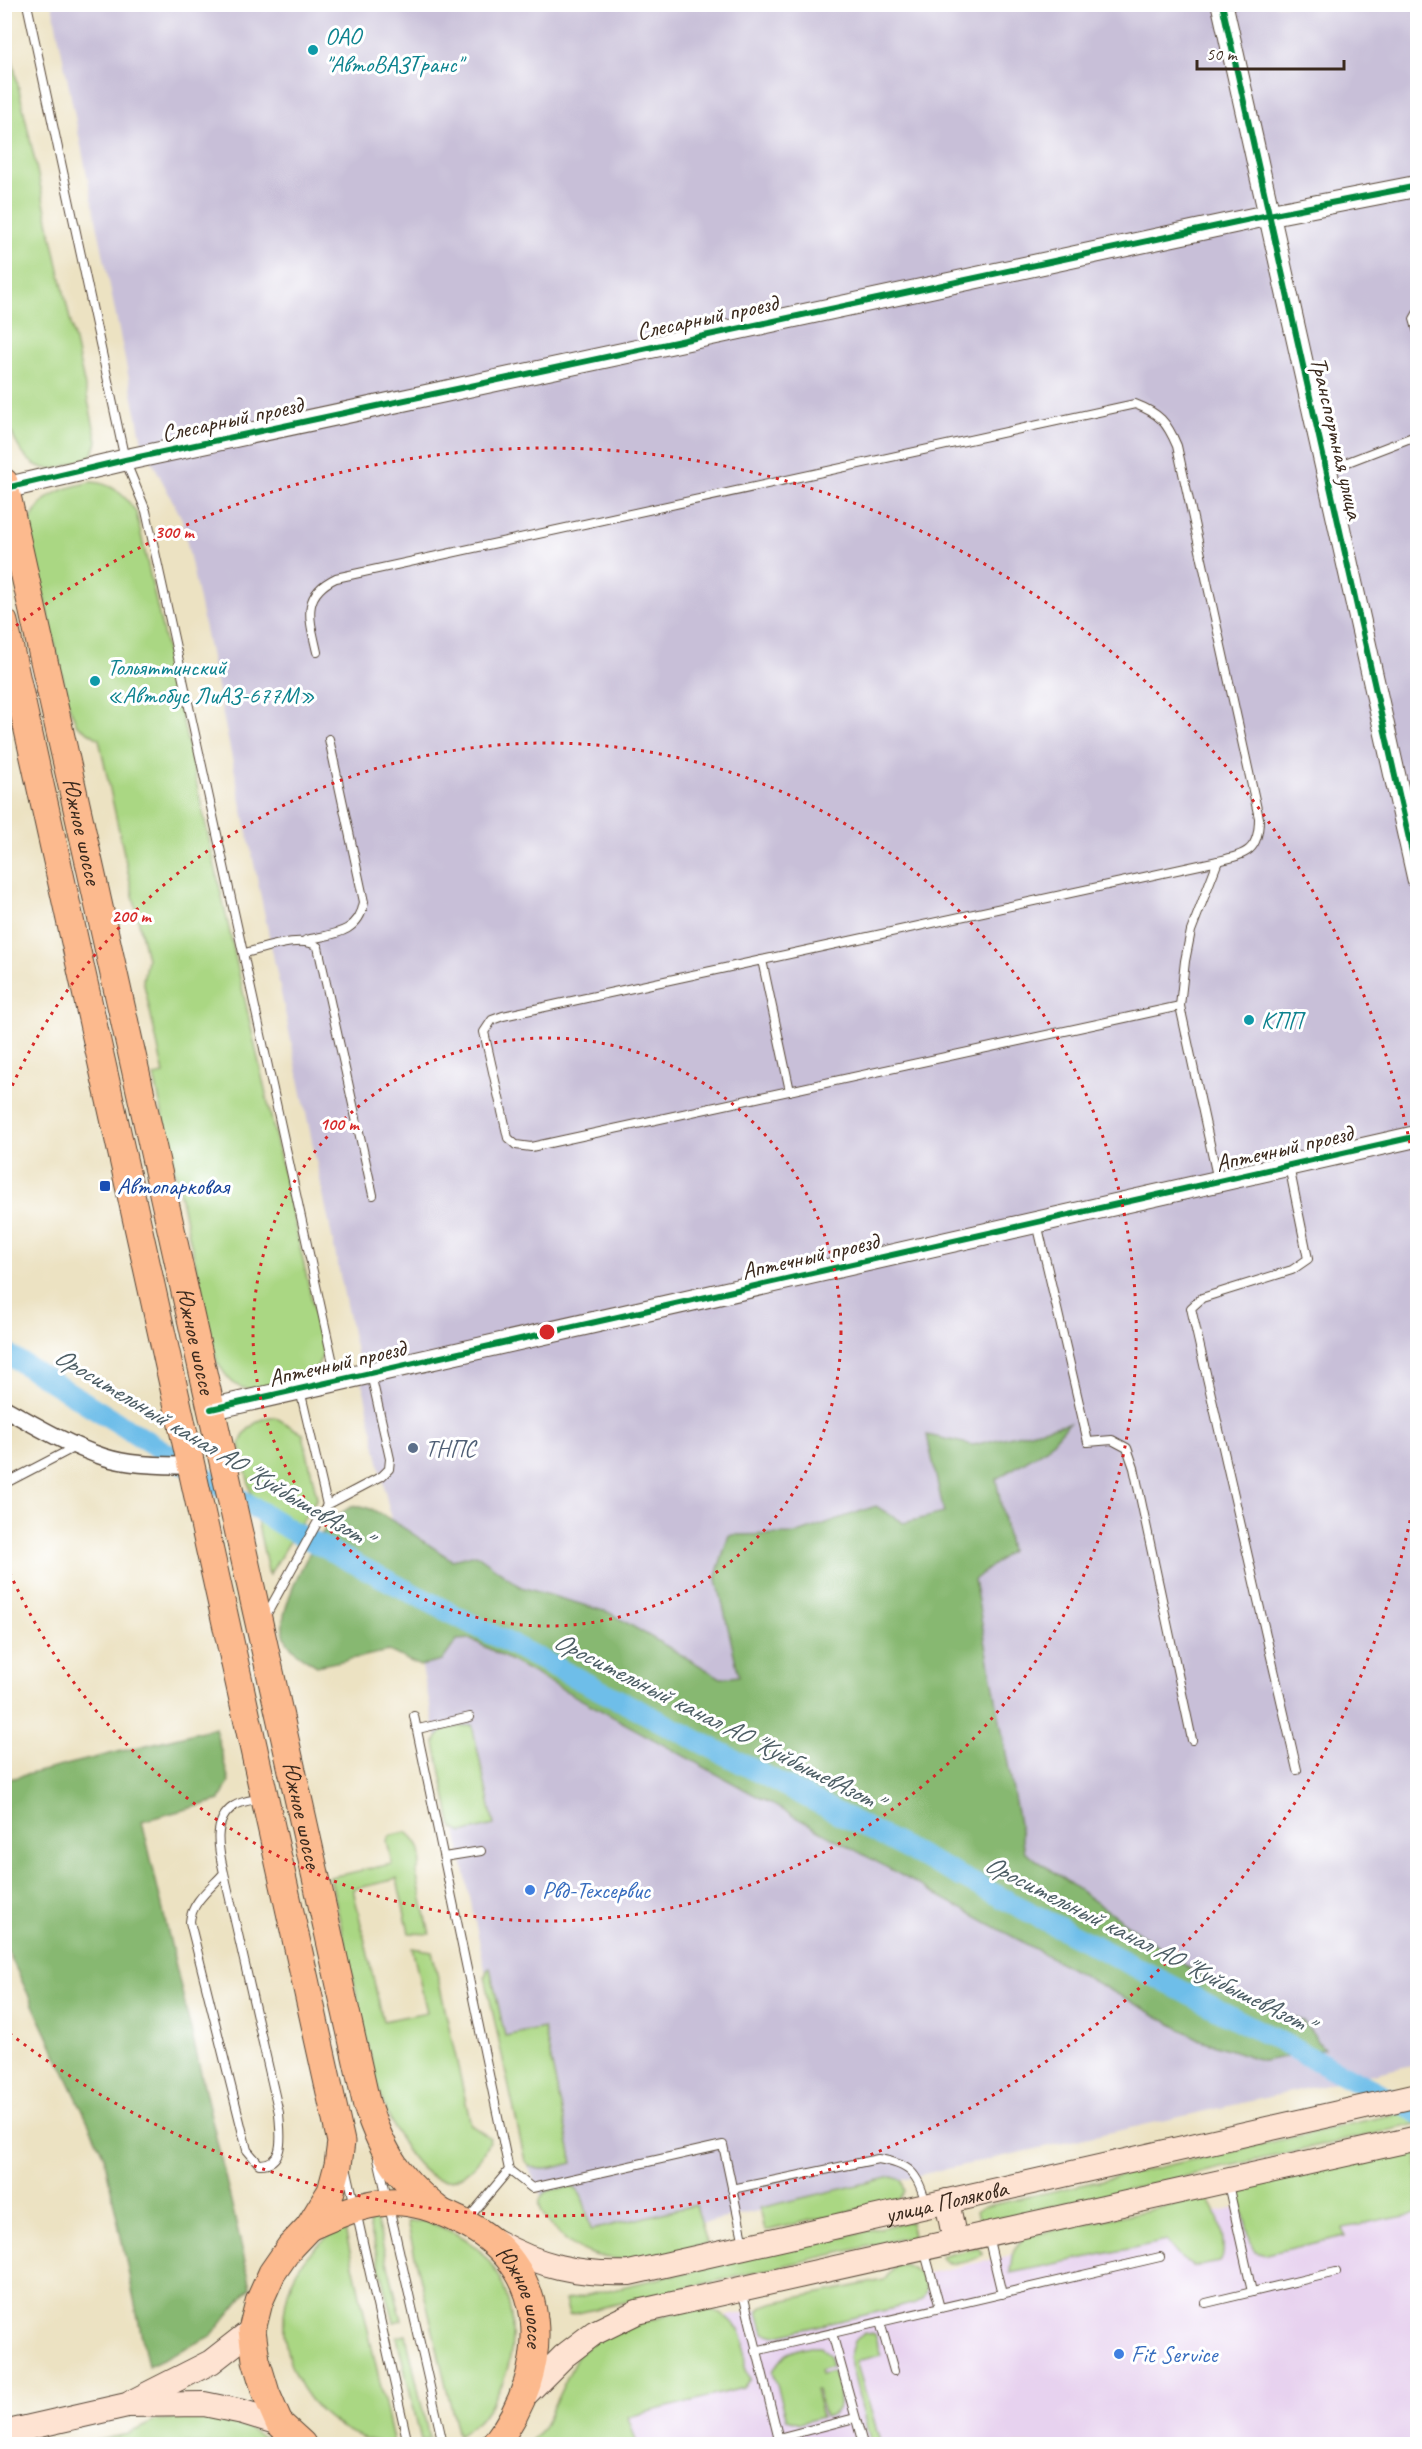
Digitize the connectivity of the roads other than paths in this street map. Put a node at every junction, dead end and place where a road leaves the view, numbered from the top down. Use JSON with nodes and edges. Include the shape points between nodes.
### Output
{"nodes":[{"id":1,"x":27,"y":4,"type":"edge"},
{"id":2,"x":1222,"y":4,"type":"edge"},
{"id":3,"x":1418,"y":186,"type":"edge"},
{"id":4,"x":1269,"y":215,"type":"junction"},
{"id":5,"x":1418,"y":312,"type":"edge"},
{"id":6,"x":1418,"y":333,"type":"edge"},
{"id":7,"x":1418,"y":435,"type":"edge"},
{"id":8,"x":125,"y":460,"type":"junction"},
{"id":9,"x":1326,"y":471,"type":"junction"},
{"id":10,"x":5,"y":485,"type":"edge"},
{"id":11,"x":4,"y":622,"type":"edge"},
{"id":12,"x":318,"y":652,"type":"dead end"},
{"id":13,"x":329,"y":739,"type":"dead end"},
{"id":14,"x":1218,"y":861,"type":"junction"},
{"id":15,"x":1418,"y":879,"type":"edge"},
{"id":16,"x":303,"y":940,"type":"junction"},
{"id":17,"x":244,"y":953,"type":"junction"},
{"id":18,"x":762,"y":960,"type":"junction"},
{"id":19,"x":1180,"y":1006,"type":"junction"},
{"id":20,"x":790,"y":1090,"type":"junction"},
{"id":21,"x":1418,"y":1136,"type":"edge"},
{"id":22,"x":1289,"y":1166,"type":"junction"},
{"id":23,"x":1218,"y":1182,"type":"junction"},
{"id":24,"x":373,"y":1195,"type":"dead end"},
{"id":25,"x":1037,"y":1223,"type":"junction"},
{"id":26,"x":371,"y":1374,"type":"junction"},
{"id":27,"x":337,"y":1382,"type":"junction"},
{"id":28,"x":300,"y":1390,"type":"junction"},
{"id":29,"x":4,"y":1408,"type":"edge"},
{"id":30,"x":211,"y":1409,"type":"junction"},
{"id":31,"x":78,"y":1446,"type":"junction"},
{"id":32,"x":191,"y":1466,"type":"junction"},
{"id":33,"x":4,"y":1484,"type":"edge"},
{"id":34,"x":327,"y":1505,"type":"junction"},
{"id":35,"x":260,"y":1627,"type":"junction"},
{"id":36,"x":414,"y":1716,"type":"dead end"},
{"id":37,"x":470,"y":1717,"type":"dead end"},
{"id":38,"x":418,"y":1729,"type":"junction"},
{"id":39,"x":1192,"y":1740,"type":"dead end"},
{"id":40,"x":1297,"y":1770,"type":"dead end"},
{"id":41,"x":265,"y":1798,"type":"junction"},
{"id":42,"x":481,"y":1851,"type":"dead end"},
{"id":43,"x":444,"y":1857,"type":"junction"},
{"id":44,"x":225,"y":1873,"type":"junction"},
{"id":45,"x":1418,"y":2095,"type":"edge"},
{"id":46,"x":367,"y":2106,"type":"junction"},
{"id":47,"x":1418,"y":2138,"type":"edge"},
{"id":48,"x":341,"y":2142,"type":"junction"},
{"id":49,"x":509,"y":2170,"type":"junction"},
{"id":50,"x":1227,"y":2180,"type":"junction"},
{"id":51,"x":732,"y":2189,"type":"junction"},
{"id":52,"x":388,"y":2202,"type":"junction"},
{"id":53,"x":937,"y":2204,"type":"junction"},
{"id":54,"x":356,"y":2209,"type":"junction"},
{"id":55,"x":441,"y":2212,"type":"junction"},
{"id":56,"x":309,"y":2227,"type":"junction"},
{"id":57,"x":473,"y":2228,"type":"junction"},
{"id":58,"x":988,"y":2234,"type":"junction"},
{"id":59,"x":956,"y":2241,"type":"junction"},
{"id":60,"x":745,"y":2247,"type":"junction"},
{"id":61,"x":924,"y":2248,"type":"junction"},
{"id":62,"x":1160,"y":2257,"type":"dead end"},
{"id":63,"x":1336,"y":2272,"type":"dead end"},
{"id":64,"x":742,"y":2289,"type":"junction"},
{"id":65,"x":1252,"y":2292,"type":"junction"},
{"id":66,"x":1002,"y":2294,"type":"junction"},
{"id":67,"x":1206,"y":2303,"type":"dead end"},
{"id":68,"x":940,"y":2308,"type":"junction"},
{"id":69,"x":880,"y":2322,"type":"junction"},
{"id":70,"x":252,"y":2330,"type":"junction"},
{"id":71,"x":832,"y":2333,"type":"junction"},
{"id":72,"x":755,"y":2351,"type":"junction"},
{"id":73,"x":894,"y":2371,"type":"dead end"},
{"id":74,"x":522,"y":2398,"type":"junction"},
{"id":75,"x":127,"y":2405,"type":"junction"},
{"id":76,"x":855,"y":2418,"type":"junction"},
{"id":77,"x":279,"y":2423,"type":"junction"},
{"id":78,"x":4,"y":2433,"type":"edge"},
{"id":79,"x":778,"y":2443,"type":"edge"},
{"id":80,"x":302,"y":2445,"type":"edge"},
{"id":81,"x":408,"y":2445,"type":"edge"},
{"id":82,"x":443,"y":2445,"type":"edge"},
{"id":83,"x":495,"y":2445,"type":"edge"},
{"id":84,"x":862,"y":2445,"type":"edge"}],
"edges":[{"from":1,"to":8,"type":"lane"},
{"from":2,"to":4,"type":"street","name":"Транспортная улица"},
{"from":3,"to":4,"type":"street","name":"Слесарный проезд"},
{"from":4,"to":8,"type":"street","name":"Слесарный проезд"},
{"from":4,"to":9,"type":"street","name":"Транспортная улица"},
{"from":5,"to":6,"type":"lane","via":[[1414,319]]},
{"from":7,"to":9,"type":"lane"},
{"from":8,"to":10,"type":"street","name":"Слесарный проезд"},
{"from":8,"to":17,"type":"lane","via":[[146,511]]},
{"from":9,"to":15,"type":"street","name":"Транспортная улица"},
{"from":10,"to":30,"type":"main road","name":"Южное шоссе"},
{"from":11,"to":32,"type":"main road","name":"Южное шоссе"},
{"from":12,"to":14,"type":"lane","via":[[310,616],[313,596],[322,584],[336,578],[1135,404],[1160,417],[1177,446],[1259,818],[1254,846],[1241,856]]},
{"from":13,"to":16,"type":"lane","via":[[364,902],[355,924],[346,931]]},
{"from":14,"to":18,"type":"lane"},
{"from":14,"to":19,"type":"lane","via":[[1191,931]]},
{"from":16,"to":17,"type":"lane"},
{"from":16,"to":24,"type":"lane","via":[[318,947],[321,956]]},
{"from":17,"to":27,"type":"lane"},
{"from":18,"to":20,"type":"lane"},
{"from":18,"to":20,"type":"lane","via":[[492,1020],[484,1032],[494,1084],[508,1138],[522,1147]]},
{"from":19,"to":20,"type":"lane"},
{"from":19,"to":23,"type":"lane"},
{"from":21,"to":22,"type":"street","name":"Аптечный проезд"},
{"from":22,"to":23,"type":"street","name":"Аптечный проезд"},
{"from":22,"to":40,"type":"lane","via":[[1308,1259],[1292,1270],[1202,1298],[1191,1308]]},
{"from":23,"to":25,"type":"street","name":"Аптечный проезд"},
{"from":25,"to":26,"type":"street","name":"Аптечный проезд"},
{"from":25,"to":39,"type":"lane","via":[[1088,1442],[1112,1440],[1127,1448],[1134,1468]]},
{"from":26,"to":27,"type":"street","name":"Аптечный проезд"},
{"from":26,"to":34,"type":"lane","via":[[390,1459],[389,1470]]},
{"from":27,"to":28,"type":"street","name":"Аптечный проезд"},
{"from":28,"to":30,"type":"street","name":"Аптечный проезд"},
{"from":28,"to":34,"type":"lane"},
{"from":29,"to":31,"type":"street"},
{"from":30,"to":35,"type":"main road","name":"Южное шоссе"},
{"from":31,"to":32,"type":"street","via":[[135,1463]]},
{"from":31,"to":33,"type":"lane"},
{"from":32,"to":41,"type":"main road","name":"Южное шоссе"},
{"from":34,"to":35,"type":"lane"},
{"from":35,"to":46,"type":"main road","name":"Южное шоссе"},
{"from":36,"to":38,"type":"lane"},
{"from":37,"to":38,"type":"lane"},
{"from":38,"to":43,"type":"lane"},
{"from":41,"to":44,"type":"lane","via":[[234,1806],[225,1815],[219,1827],[218,1847]]},
{"from":41,"to":48,"type":"main road","name":"Южное шоссе"},
{"from":42,"to":43,"type":"lane"},
{"from":43,"to":49,"type":"lane"},
{"from":44,"to":44,"type":"lane","via":[[279,2113],[279,2153],[266,2164],[259,2164],[248,2150],[190,1922],[198,1902]]},
{"from":45,"to":53,"type":"main road","name":"улица Полякова"},
{"from":46,"to":52,"type":"lane"},
{"from":46,"to":55,"type":"main road","name":"Южное шоссе","via":[[391,2162],[413,2189]]},
{"from":47,"to":50,"type":"main road","name":"улица Полякова"},
{"from":48,"to":54,"type":"lane"},
{"from":48,"to":56,"type":"main road","name":"Южное шоссе","via":[[331,2191]]},
{"from":49,"to":51,"type":"lane","via":[[532,2188],[723,2145]]},
{"from":49,"to":57,"type":"lane"},
{"from":50,"to":58,"type":"main road","name":"улица Полякова"},
{"from":50,"to":65,"type":"lane"},
{"from":51,"to":53,"type":"lane","via":[[878,2159],[900,2162],[912,2171]]},
{"from":51,"to":60,"type":"lane"},
{"from":52,"to":54,"type":"main road","name":"Южное шоссе"},
{"from":52,"to":55,"type":"main road","name":"Южное шоссе","via":[[414,2203]]},
{"from":52,"to":82,"type":"lane"},
{"from":53,"to":59,"type":"main road"},
{"from":53,"to":60,"type":"main road","name":"улица Полякова"},
{"from":54,"to":56,"type":"main road","name":"Южное шоссе"},
{"from":54,"to":81,"type":"lane"},
{"from":55,"to":57,"type":"main road","name":"Южное шоссе"},
{"from":56,"to":70,"type":"main road","name":"Южное шоссе","via":[[272,2274]]},
{"from":57,"to":60,"type":"main road","name":"улица Полякова","via":[[540,2263],[596,2274],[629,2273]]},
{"from":57,"to":74,"type":"main road","name":"Южное шоссе","via":[[504,2254],[520,2276],[532,2304],[537,2333]]},
{"from":58,"to":59,"type":"main road","name":"улица Полякова"},
{"from":58,"to":66,"type":"lane"},
{"from":59,"to":61,"type":"main road","name":"улица Полякова"},
{"from":61,"to":64,"type":"main road","name":"улица Полякова"},
{"from":61,"to":68,"type":"lane"},
{"from":62,"to":66,"type":"lane"},
{"from":63,"to":65,"type":"lane"},
{"from":64,"to":72,"type":"lane"},
{"from":64,"to":74,"type":"main road","name":"улица Полякова","via":[[637,2312],[594,2333],[564,2356]]},
{"from":65,"to":67,"type":"lane"},
{"from":66,"to":68,"type":"lane"},
{"from":68,"to":69,"type":"lane"},
{"from":69,"to":71,"type":"lane"},
{"from":69,"to":73,"type":"lane"},
{"from":70,"to":75,"type":"main road","via":[[211,2362]]},
{"from":70,"to":77,"type":"main road","name":"Южное шоссе","via":[[260,2376]]},
{"from":71,"to":72,"type":"lane"},
{"from":71,"to":76,"type":"lane"},
{"from":72,"to":79,"type":"lane"},
{"from":74,"to":83,"type":"main road","name":"Южное шоссе"},
{"from":75,"to":77,"type":"main road","via":[[204,2404]]},
{"from":75,"to":78,"type":"main road"},
{"from":76,"to":79,"type":"lane"},
{"from":76,"to":84,"type":"lane"},
{"from":77,"to":80,"type":"main road","name":"Южное шоссе"}]}
